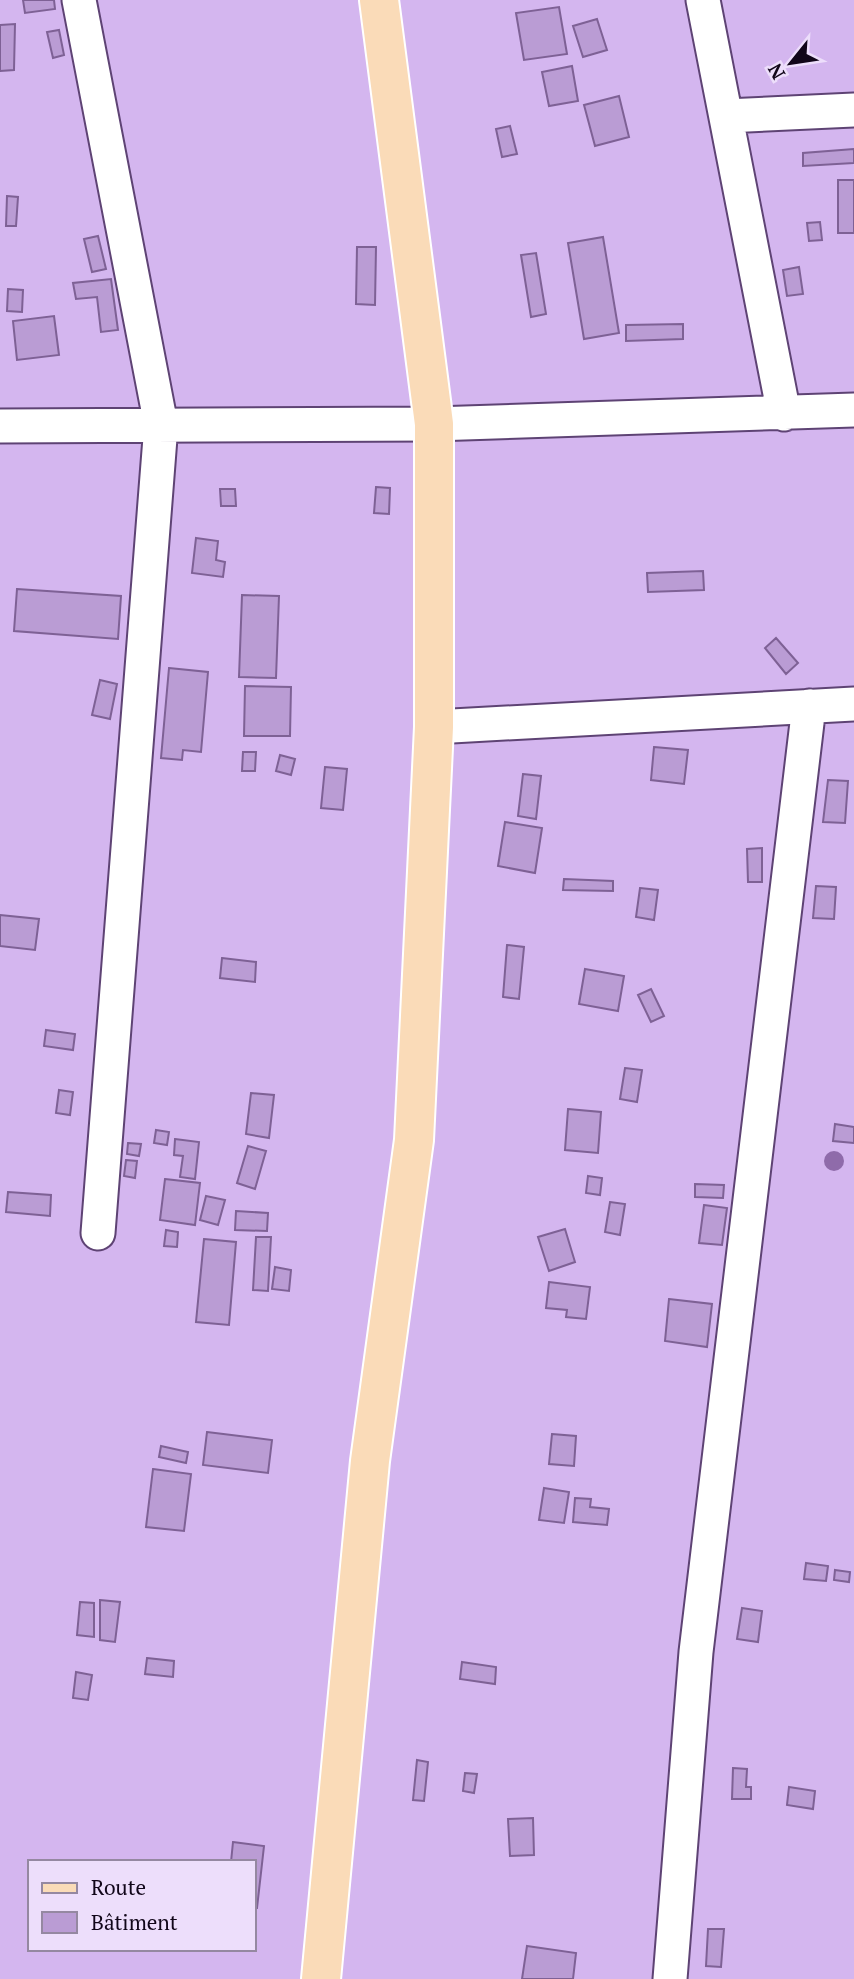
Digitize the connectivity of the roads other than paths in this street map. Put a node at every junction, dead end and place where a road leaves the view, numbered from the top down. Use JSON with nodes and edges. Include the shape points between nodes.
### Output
{"nodes":[{"id":1,"x":79,"y":0,"type":"edge"},
{"id":2,"x":379,"y":0,"type":"edge"},
{"id":3,"x":703,"y":0,"type":"edge"},
{"id":4,"x":854,"y":110,"type":"edge"},
{"id":5,"x":726,"y":116,"type":"junction"},
{"id":6,"x":854,"y":410,"type":"edge"},
{"id":7,"x":784,"y":414,"type":"junction"},
{"id":8,"x":433,"y":424,"type":"junction"},
{"id":9,"x":161,"y":425,"type":"junction"},
{"id":10,"x":0,"y":426,"type":"edge"},
{"id":11,"x":854,"y":704,"type":"edge"},
{"id":12,"x":808,"y":706,"type":"junction"},
{"id":13,"x":435,"y":727,"type":"junction"},
{"id":14,"x":98,"y":1233,"type":"dead end"},
{"id":15,"x":321,"y":1979,"type":"edge"},
{"id":16,"x":670,"y":1979,"type":"edge"}],
"edges":[{"from":1,"to":9,"type":"street"},
{"from":2,"to":8,"type":"main road"},
{"from":3,"to":5,"type":"street"},
{"from":4,"to":5,"type":"street"},
{"from":5,"to":7,"type":"street"},
{"from":6,"to":7,"type":"street"},
{"from":7,"to":8,"type":"street"},
{"from":8,"to":9,"type":"street"},
{"from":8,"to":13,"type":"main road"},
{"from":9,"to":10,"type":"street"},
{"from":9,"to":14,"type":"street"},
{"from":11,"to":12,"type":"street"},
{"from":12,"to":13,"type":"street"},
{"from":12,"to":16,"type":"street","via":[[696,1652]]},
{"from":13,"to":15,"type":"main road","via":[[414,1140],[370,1461]]}]}
